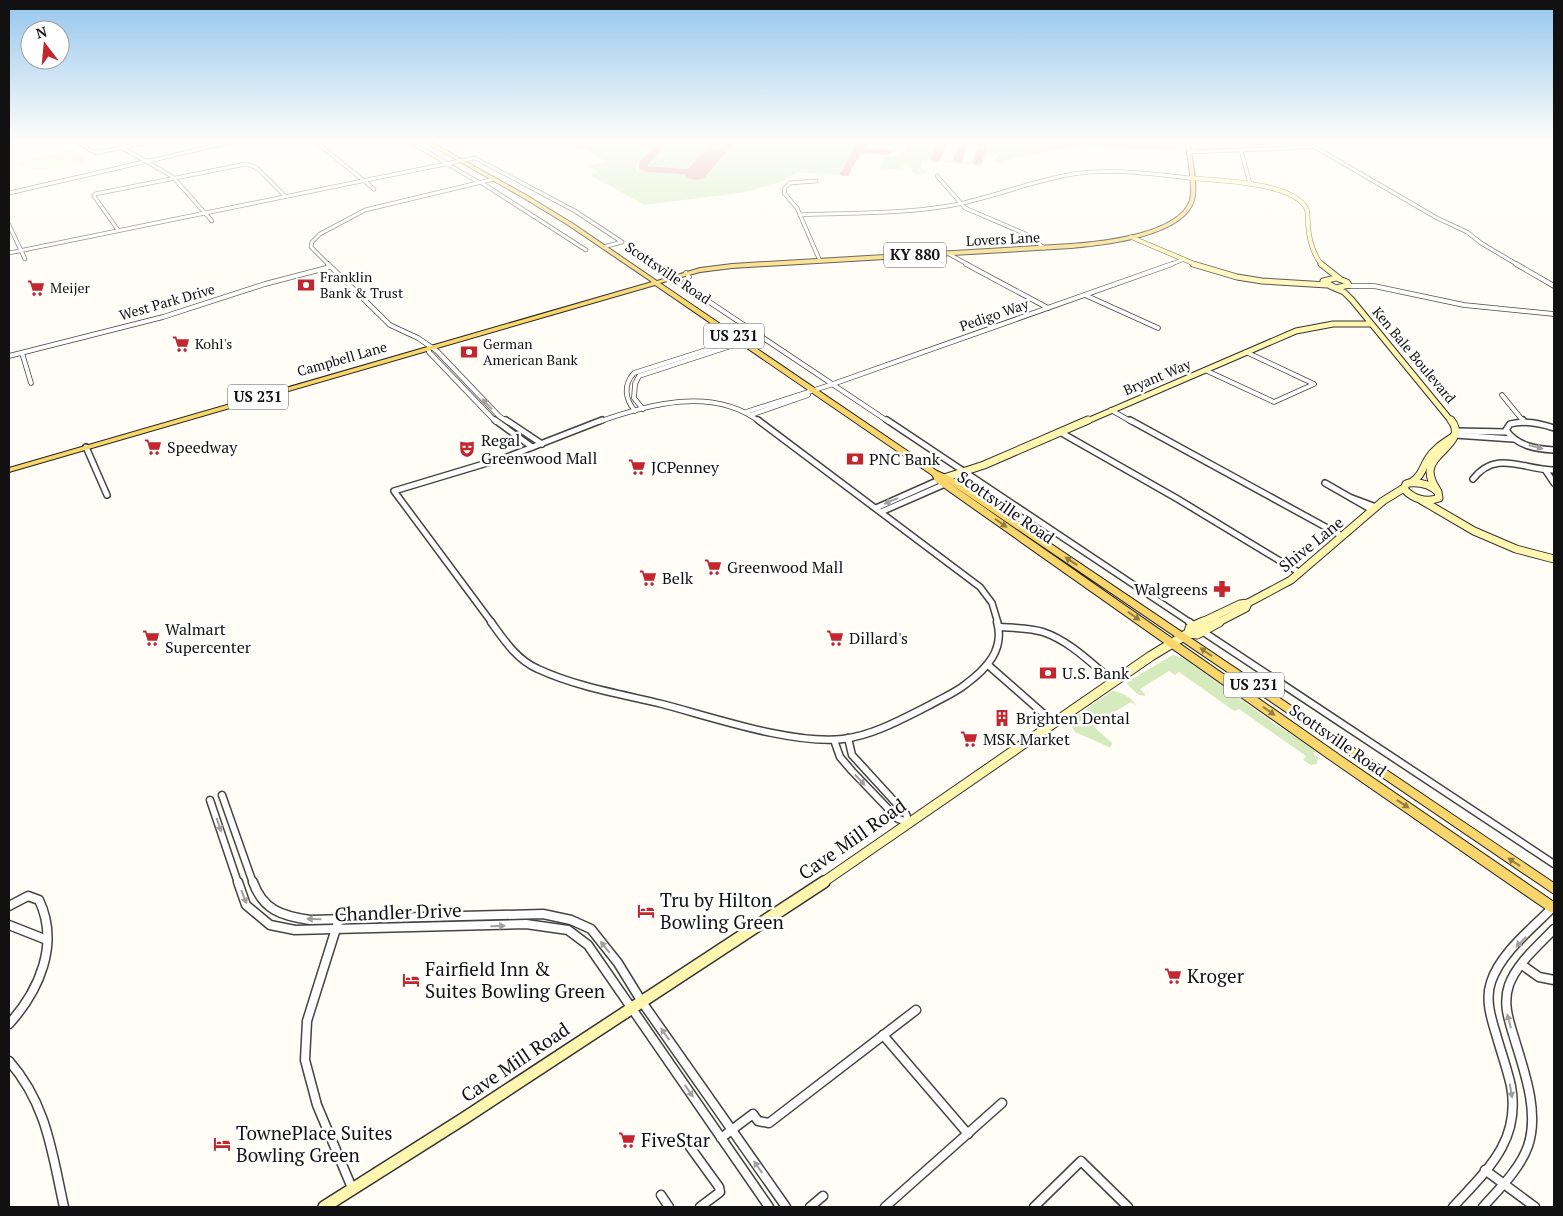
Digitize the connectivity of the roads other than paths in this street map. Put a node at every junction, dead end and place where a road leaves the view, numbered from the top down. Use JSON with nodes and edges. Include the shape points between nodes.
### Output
{"nodes":[{"id":1,"x":96,"y":199,"type":"edge"},
{"id":2,"x":192,"y":199,"type":"edge"},
{"id":3,"x":272,"y":199,"type":"edge"},
{"id":4,"x":407,"y":199,"type":"edge"},
{"id":5,"x":508,"y":199,"type":"edge"},
{"id":6,"x":529,"y":199,"type":"edge"},
{"id":7,"x":552,"y":199,"type":"edge"},
{"id":8,"x":789,"y":199,"type":"edge"},
{"id":9,"x":957,"y":199,"type":"edge"},
{"id":10,"x":980,"y":199,"type":"edge"},
{"id":11,"x":1192,"y":199,"type":"edge"},
{"id":12,"x":1296,"y":199,"type":"edge"},
{"id":13,"x":1404,"y":199,"type":"edge"},
{"id":14,"x":961,"y":204,"type":"junction"},
{"id":15,"x":205,"y":213,"type":"junction"},
{"id":16,"x":800,"y":215,"type":"junction"},
{"id":17,"x":212,"y":221,"type":"dead end"},
{"id":18,"x":9,"y":225,"type":"edge"},
{"id":19,"x":118,"y":230,"type":"junction"},
{"id":20,"x":1143,"y":234,"type":"junction"},
{"id":21,"x":1131,"y":237,"type":"junction"},
{"id":22,"x":1148,"y":243,"type":"junction"},
{"id":23,"x":603,"y":247,"type":"junction"},
{"id":24,"x":1044,"y":248,"type":"junction"},
{"id":25,"x":21,"y":250,"type":"junction"},
{"id":26,"x":586,"y":250,"type":"dead end"},
{"id":27,"x":9,"y":253,"type":"edge"},
{"id":28,"x":947,"y":253,"type":"junction"},
{"id":29,"x":25,"y":259,"type":"dead end"},
{"id":30,"x":1182,"y":260,"type":"junction"},
{"id":31,"x":820,"y":261,"type":"junction"},
{"id":32,"x":330,"y":267,"type":"junction"},
{"id":33,"x":686,"y":273,"type":"junction"},
{"id":34,"x":1330,"y":273,"type":"junction"},
{"id":35,"x":1342,"y":280,"type":"junction"},
{"id":36,"x":654,"y":282,"type":"junction"},
{"id":37,"x":1327,"y":282,"type":"junction"},
{"id":38,"x":1362,"y":285,"type":"junction"},
{"id":39,"x":1554,"y":286,"type":"edge"},
{"id":40,"x":1346,"y":289,"type":"junction"},
{"id":41,"x":1085,"y":295,"type":"junction"},
{"id":42,"x":1048,"y":308,"type":"junction"},
{"id":43,"x":1554,"y":314,"type":"edge"},
{"id":44,"x":1371,"y":324,"type":"junction"},
{"id":45,"x":1158,"y":328,"type":"dead end"},
{"id":46,"x":741,"y":341,"type":"junction"},
{"id":47,"x":429,"y":347,"type":"junction"},
{"id":48,"x":1246,"y":352,"type":"junction"},
{"id":49,"x":22,"y":353,"type":"junction"},
{"id":50,"x":9,"y":356,"type":"edge"},
{"id":51,"x":1205,"y":370,"type":"junction"},
{"id":52,"x":30,"y":382,"type":"dead end"},
{"id":53,"x":833,"y":384,"type":"junction"},
{"id":54,"x":814,"y":391,"type":"junction"},
{"id":55,"x":1502,"y":396,"type":"dead end"},
{"id":56,"x":643,"y":409,"type":"junction"},
{"id":57,"x":1111,"y":410,"type":"junction"},
{"id":58,"x":635,"y":411,"type":"junction"},
{"id":59,"x":746,"y":412,"type":"junction"},
{"id":60,"x":751,"y":415,"type":"junction"},
{"id":61,"x":1524,"y":422,"type":"junction"},
{"id":62,"x":1554,"y":428,"type":"edge"},
{"id":63,"x":1060,"y":432,"type":"junction"},
{"id":64,"x":1507,"y":432,"type":"junction"},
{"id":65,"x":1455,"y":434,"type":"junction"},
{"id":66,"x":1518,"y":441,"type":"junction"},
{"id":67,"x":542,"y":444,"type":"junction"},
{"id":68,"x":86,"y":447,"type":"junction"},
{"id":69,"x":532,"y":447,"type":"junction"},
{"id":70,"x":1553,"y":452,"type":"edge"},
{"id":71,"x":9,"y":470,"type":"edge"},
{"id":72,"x":1554,"y":470,"type":"edge"},
{"id":73,"x":1546,"y":471,"type":"junction"},
{"id":74,"x":966,"y":472,"type":"junction"},
{"id":75,"x":946,"y":478,"type":"junction"},
{"id":76,"x":1473,"y":479,"type":"dead end"},
{"id":77,"x":1412,"y":483,"type":"junction"},
{"id":78,"x":1554,"y":483,"type":"edge"},
{"id":79,"x":1325,"y":484,"type":"dead end"},
{"id":80,"x":1404,"y":488,"type":"junction"},
{"id":81,"x":1438,"y":493,"type":"junction"},
{"id":82,"x":107,"y":495,"type":"dead end"},
{"id":83,"x":1419,"y":499,"type":"junction"},
{"id":84,"x":1385,"y":500,"type":"junction"},
{"id":85,"x":876,"y":508,"type":"junction"},
{"id":86,"x":1374,"y":508,"type":"junction"},
{"id":87,"x":882,"y":512,"type":"junction"},
{"id":88,"x":1482,"y":534,"type":"junction"},
{"id":89,"x":1342,"y":536,"type":"junction"},
{"id":90,"x":1554,"y":559,"type":"edge"},
{"id":91,"x":1300,"y":573,"type":"junction"},
{"id":92,"x":1248,"y":603,"type":"junction"},
{"id":93,"x":1195,"y":626,"type":"junction"},
{"id":94,"x":1000,"y":627,"type":"junction"},
{"id":95,"x":1202,"y":631,"type":"junction"},
{"id":96,"x":1186,"y":635,"type":"junction"},
{"id":97,"x":1172,"y":643,"type":"junction"},
{"id":98,"x":988,"y":666,"type":"junction"},
{"id":99,"x":1114,"y":682,"type":"junction"},
{"id":100,"x":1054,"y":723,"type":"junction"},
{"id":101,"x":848,"y":738,"type":"junction"},
{"id":102,"x":834,"y":740,"type":"junction"},
{"id":103,"x":222,"y":795,"type":"dead end"},
{"id":104,"x":210,"y":800,"type":"dead end"},
{"id":105,"x":909,"y":822,"type":"junction"},
{"id":106,"x":1554,"y":864,"type":"edge"},
{"id":107,"x":1554,"y":889,"type":"edge"},
{"id":108,"x":9,"y":906,"type":"edge"},
{"id":109,"x":1554,"y":907,"type":"edge"},
{"id":110,"x":453,"y":916,"type":"junction"},
{"id":111,"x":551,"y":916,"type":"junction"},
{"id":112,"x":339,"y":919,"type":"junction"},
{"id":113,"x":9,"y":925,"type":"edge"},
{"id":114,"x":450,"y":926,"type":"junction"},
{"id":115,"x":547,"y":926,"type":"junction"},
{"id":116,"x":1554,"y":929,"type":"edge"},
{"id":117,"x":335,"y":930,"type":"junction"},
{"id":118,"x":47,"y":940,"type":"junction"},
{"id":119,"x":1522,"y":965,"type":"junction"},
{"id":120,"x":1554,"y":980,"type":"edge"},
{"id":121,"x":637,"y":1005,"type":"junction"},
{"id":122,"x":916,"y":1010,"type":"dead end"},
{"id":123,"x":9,"y":1024,"type":"edge"},
{"id":124,"x":883,"y":1035,"type":"junction"},
{"id":125,"x":9,"y":1061,"type":"edge"},
{"id":126,"x":1002,"y":1103,"type":"dead end"},
{"id":127,"x":732,"y":1130,"type":"junction"},
{"id":128,"x":968,"y":1134,"type":"junction"},
{"id":129,"x":722,"y":1138,"type":"junction"},
{"id":130,"x":690,"y":1147,"type":"dead end"},
{"id":131,"x":1485,"y":1170,"type":"junction"},
{"id":132,"x":1504,"y":1182,"type":"junction"},
{"id":133,"x":352,"y":1188,"type":"junction"},
{"id":134,"x":662,"y":1195,"type":"dead end"},
{"id":135,"x":823,"y":1196,"type":"dead end"},
{"id":136,"x":1039,"y":1206,"type":"edge"},
{"id":137,"x":64,"y":1207,"type":"edge"},
{"id":138,"x":324,"y":1207,"type":"edge"},
{"id":139,"x":669,"y":1207,"type":"edge"},
{"id":140,"x":700,"y":1207,"type":"edge"},
{"id":141,"x":769,"y":1207,"type":"edge"},
{"id":142,"x":786,"y":1207,"type":"edge"},
{"id":143,"x":810,"y":1207,"type":"edge"},
{"id":144,"x":885,"y":1207,"type":"edge"},
{"id":145,"x":1128,"y":1207,"type":"edge"},
{"id":146,"x":1453,"y":1207,"type":"edge"},
{"id":147,"x":1483,"y":1207,"type":"edge"},
{"id":148,"x":1535,"y":1207,"type":"edge"}],
"edges":[{"from":1,"to":19,"type":"street"},
{"from":2,"to":15,"type":"street"},
{"from":3,"to":15,"type":"street"},
{"from":4,"to":32,"type":"street","via":[[368,208],[320,234],[311,248]]},
{"from":5,"to":26,"type":"street"},
{"from":6,"to":23,"type":"main road","name":"Scottsville Road"},
{"from":7,"to":23,"type":"street","via":[[622,242]]},
{"from":8,"to":16,"type":"street"},
{"from":9,"to":14,"type":"street"},
{"from":10,"to":14,"type":"street"},
{"from":11,"to":20,"type":"main road","name":"Lovers Lane","number":"KY 880","via":[[1184,214]]},
{"from":12,"to":34,"type":"main road","name":"Ken Bale Boulevard","via":[[1308,211],[1311,249]]},
{"from":13,"to":39,"type":"street","via":[[1467,232]]},
{"from":14,"to":16,"type":"street"},
{"from":14,"to":24,"type":"street","via":[[981,216],[1031,236]]},
{"from":15,"to":17,"type":"street"},
{"from":15,"to":19,"type":"street"},
{"from":16,"to":31,"type":"street"},
{"from":18,"to":25,"type":"street"},
{"from":19,"to":25,"type":"street"},
{"from":20,"to":21,"type":"main road","name":"Lovers Lane","number":"KY 880"},
{"from":20,"to":22,"type":"main road"},
{"from":21,"to":22,"type":"main road"},
{"from":21,"to":24,"type":"main road","name":"Lovers Lane","number":"KY 880","via":[[1097,244]]},
{"from":22,"to":30,"type":"main road"},
{"from":23,"to":36,"type":"main road","name":"Scottsville Road"},
{"from":24,"to":28,"type":"main road","name":"Lovers Lane","number":"KY 880"},
{"from":25,"to":27,"type":"street"},
{"from":25,"to":29,"type":"street"},
{"from":28,"to":31,"type":"main road","name":"Lovers Lane","number":"KY 880"},
{"from":28,"to":42,"type":"street"},
{"from":30,"to":37,"type":"main road","via":[[1242,278]]},
{"from":30,"to":41,"type":"street","name":"Pedigo Way"},
{"from":31,"to":33,"type":"main road","name":"Lovers Lane","number":"KY 880","via":[[732,266]]},
{"from":32,"to":47,"type":"street","via":[[390,325]]},
{"from":32,"to":49,"type":"street","name":"West Park Drive","via":[[163,317]]},
{"from":33,"to":36,"type":"main road","name":"Lovers Lane","number":"KY 880"},
{"from":33,"to":53,"type":"street","via":[[689,277],[684,281],[685,285]]},
{"from":34,"to":35,"type":"main road","name":"Ken Bale Boulevard"},
{"from":34,"to":37,"type":"main road"},
{"from":35,"to":37,"type":"main road"},
{"from":35,"to":38,"type":"street"},
{"from":35,"to":40,"type":"main road","name":"Ken Bale Boulevard","via":[[1349,283]]},
{"from":36,"to":46,"type":"main road","name":"Scottsville Road","number":"US 231"},
{"from":36,"to":47,"type":"main road","name":"Campbell Lane","number":"US 231"},
{"from":37,"to":40,"type":"main road","name":"Ken Bale Boulevard"},
{"from":38,"to":40,"type":"street"},
{"from":38,"to":43,"type":"street","via":[[1452,304]]},
{"from":40,"to":44,"type":"main road","name":"Ken Bale Boulevard"},
{"from":41,"to":42,"type":"street","name":"Pedigo Way"},
{"from":41,"to":45,"type":"street"},
{"from":42,"to":53,"type":"street","name":"Pedigo Way"},
{"from":44,"to":48,"type":"main road","name":"Bryant Way","via":[[1309,327]]},
{"from":44,"to":65,"type":"main road","name":"Ken Bale Boulevard","via":[[1453,420]]},
{"from":46,"to":54,"type":"main road","name":"Scottsville Road","number":"US 231"},
{"from":46,"to":56,"type":"street","via":[[638,376],[634,398]]},
{"from":46,"to":58,"type":"street","via":[[634,373],[628,379],[625,396]]},
{"from":67,"to":47,"type":"street","one_way":true,"via":[[499,416],[437,351]]},
{"from":47,"to":68,"type":"main road","name":"Campbell Lane","number":"US 231"},
{"from":47,"to":69,"type":"street","via":[[429,352],[486,414]]},
{"from":48,"to":51,"type":"main road","name":"Bryant Way"},
{"from":48,"to":51,"type":"street","via":[[1314,384],[1274,402]]},
{"from":49,"to":50,"type":"street","name":"West Park Drive"},
{"from":49,"to":52,"type":"street"},
{"from":51,"to":57,"type":"main road","name":"Bryant Way"},
{"from":53,"to":54,"type":"street","name":"Pedigo Way"},
{"from":53,"to":74,"type":"street"},
{"from":54,"to":59,"type":"street"},
{"from":54,"to":60,"type":"street"},
{"from":54,"to":75,"type":"main road","name":"Scottsville Road","number":"US 231"},
{"from":55,"to":61,"type":"street"},
{"from":56,"to":58,"type":"street"},
{"from":56,"to":59,"type":"street","via":[[692,401]]},
{"from":57,"to":63,"type":"main road","name":"Bryant Way"},
{"from":57,"to":89,"type":"street"},
{"from":58,"to":67,"type":"street"},
{"from":59,"to":60,"type":"street"},
{"from":60,"to":85,"type":"street"},
{"from":61,"to":62,"type":"street"},
{"from":61,"to":64,"type":"street","via":[[1510,424]]},
{"from":63,"to":74,"type":"main road","name":"Bryant Way"},
{"from":63,"to":91,"type":"street"},
{"from":64,"to":65,"type":"street"},
{"from":64,"to":66,"type":"street"},
{"from":65,"to":66,"type":"street"},
{"from":65,"to":77,"type":"main road","via":[[1431,454],[1424,464],[1422,476]]},
{"from":65,"to":81,"type":"main road","via":[[1429,470],[1430,482]]},
{"from":66,"to":70,"type":"street","one_way":true},
{"from":67,"to":69,"type":"street"},
{"from":68,"to":71,"type":"main road","name":"Campbell Lane","number":"US 231"},
{"from":68,"to":82,"type":"street"},
{"from":69,"to":102,"type":"street","via":[[394,491],[512,650],[542,671],[571,681],[772,732]]},
{"from":72,"to":73,"type":"street"},
{"from":73,"to":76,"type":"street","via":[[1491,462],[1478,469]]},
{"from":73,"to":78,"type":"street"},
{"from":74,"to":75,"type":"main road","name":"Bryant Way"},
{"from":74,"to":93,"type":"street"},
{"from":75,"to":85,"type":"street","name":"Bryant Way","one_way":true},
{"from":75,"to":87,"type":"street","name":"Bryant Way"},
{"from":96,"to":75,"type":"main road","name":"Scottsville Road","number":"US 231","one_way":true},
{"from":75,"to":97,"type":"main road","name":"Scottsville Road","number":"US 231","one_way":true},
{"from":77,"to":80,"type":"main road","name":"Shive Lane"},
{"from":77,"to":81,"type":"main road","via":[[1426,484]]},
{"from":79,"to":86,"type":"street"},
{"from":80,"to":83,"type":"main road"},
{"from":80,"to":84,"type":"main road","name":"Shive Lane"},
{"from":81,"to":83,"type":"main road","via":[[1436,500]]},
{"from":81,"to":88,"type":"main road","via":[[1444,506]]},
{"from":83,"to":84,"type":"main road"},
{"from":83,"to":88,"type":"main road"},
{"from":84,"to":86,"type":"main road","name":"Shive Lane"},
{"from":85,"to":87,"type":"street"},
{"from":86,"to":89,"type":"main road","name":"Shive Lane"},
{"from":87,"to":94,"type":"street","via":[[980,588],[992,603]]},
{"from":88,"to":90,"type":"main road","via":[[1516,549]]},
{"from":89,"to":91,"type":"main road","name":"Shive Lane"},
{"from":91,"to":92,"type":"main road","name":"Shive Lane"},
{"from":92,"to":93,"type":"main road","name":"Shive Lane"},
{"from":92,"to":95,"type":"main road","name":"Shive Lane","via":[[1246,608]]},
{"from":93,"to":96,"type":"main road","name":"Shive Lane"},
{"from":94,"to":98,"type":"street","via":[[997,649]]},
{"from":94,"to":99,"type":"street","via":[[1048,634]]},
{"from":95,"to":96,"type":"main road","name":"Shive Lane"},
{"from":95,"to":106,"type":"street"},
{"from":96,"to":97,"type":"main road","name":"Shive Lane"},
{"from":107,"to":96,"type":"main road","name":"Scottsville Road","number":"US 231","one_way":true},
{"from":97,"to":99,"type":"main road","name":"Cave Mill Road"},
{"from":97,"to":109,"type":"main road","name":"Scottsville Road","number":"US 231","one_way":true},
{"from":98,"to":100,"type":"street"},
{"from":98,"to":101,"type":"street","via":[[960,689],[897,722],[877,732]]},
{"from":99,"to":100,"type":"main road","name":"Cave Mill Road"},
{"from":100,"to":105,"type":"main road","name":"Cave Mill Road"},
{"from":101,"to":102,"type":"street"},
{"from":101,"to":105,"type":"street","via":[[852,755],[906,814]]},
{"from":102,"to":105,"type":"street","one_way":true,"via":[[840,757],[852,771],[898,819]]},
{"from":112,"to":103,"type":"street","name":"Chandler Drive","one_way":true,"via":[[290,918],[270,908],[258,896]]},
{"from":104,"to":117,"type":"street","name":"Chandler Drive","one_way":true,"via":[[246,905],[270,924],[295,930]]},
{"from":105,"to":121,"type":"main road","name":"Cave Mill Road","via":[[789,906]]},
{"from":108,"to":118,"type":"street","via":[[28,896],[39,900],[45,917]]},
{"from":109,"to":131,"type":"street","one_way":true,"via":[[1506,957],[1490,984],[1490,1009],[1511,1087],[1513,1118],[1504,1146]]},
{"from":110,"to":111,"type":"street","name":"Chandler Drive"},
{"from":110,"to":112,"type":"street","name":"Chandler Drive"},
{"from":110,"to":114,"type":"street"},
{"from":111,"to":115,"type":"street"},
{"from":121,"to":111,"type":"street","name":"Chandler Drive","one_way":true,"via":[[618,963],[591,929]]},
{"from":112,"to":117,"type":"street"},
{"from":113,"to":118,"type":"street"},
{"from":114,"to":115,"type":"street","name":"Chandler Drive","one_way":true},
{"from":114,"to":117,"type":"street","name":"Chandler Drive"},
{"from":115,"to":121,"type":"street","name":"Chandler Drive","via":[[568,930],[588,945]]},
{"from":116,"to":119,"type":"street"},
{"from":117,"to":133,"type":"street","via":[[307,1021],[305,1060],[317,1104]]},
{"from":118,"to":123,"type":"street","via":[[46,964],[39,983]]},
{"from":119,"to":120,"type":"street","via":[[1545,979]]},
{"from":132,"to":119,"type":"street","one_way":true,"via":[[1528,1146],[1532,1129],[1530,1104],[1506,1009],[1509,984]]},
{"from":127,"to":121,"type":"street","one_way":true},
{"from":121,"to":129,"type":"street","one_way":true},
{"from":121,"to":133,"type":"main road","name":"Cave Mill Road"},
{"from":122,"to":124,"type":"street"},
{"from":124,"to":127,"type":"street","via":[[769,1123],[758,1121],[753,1114]]},
{"from":124,"to":128,"type":"street"},
{"from":125,"to":137,"type":"street","via":[[23,1076],[40,1108]]},
{"from":126,"to":128,"type":"street"},
{"from":127,"to":129,"type":"street"},
{"from":142,"to":127,"type":"street","one_way":true},
{"from":128,"to":144,"type":"street"},
{"from":129,"to":141,"type":"street"},
{"from":130,"to":140,"type":"street","via":[[720,1192]]},
{"from":131,"to":132,"type":"street"},
{"from":131,"to":146,"type":"street"},
{"from":132,"to":147,"type":"street"},
{"from":132,"to":148,"type":"street"},
{"from":133,"to":138,"type":"main road","name":"Cave Mill Road"},
{"from":134,"to":139,"type":"street"},
{"from":135,"to":143,"type":"street"},
{"from":136,"to":145,"type":"street","via":[[1081,1160]]}]}
